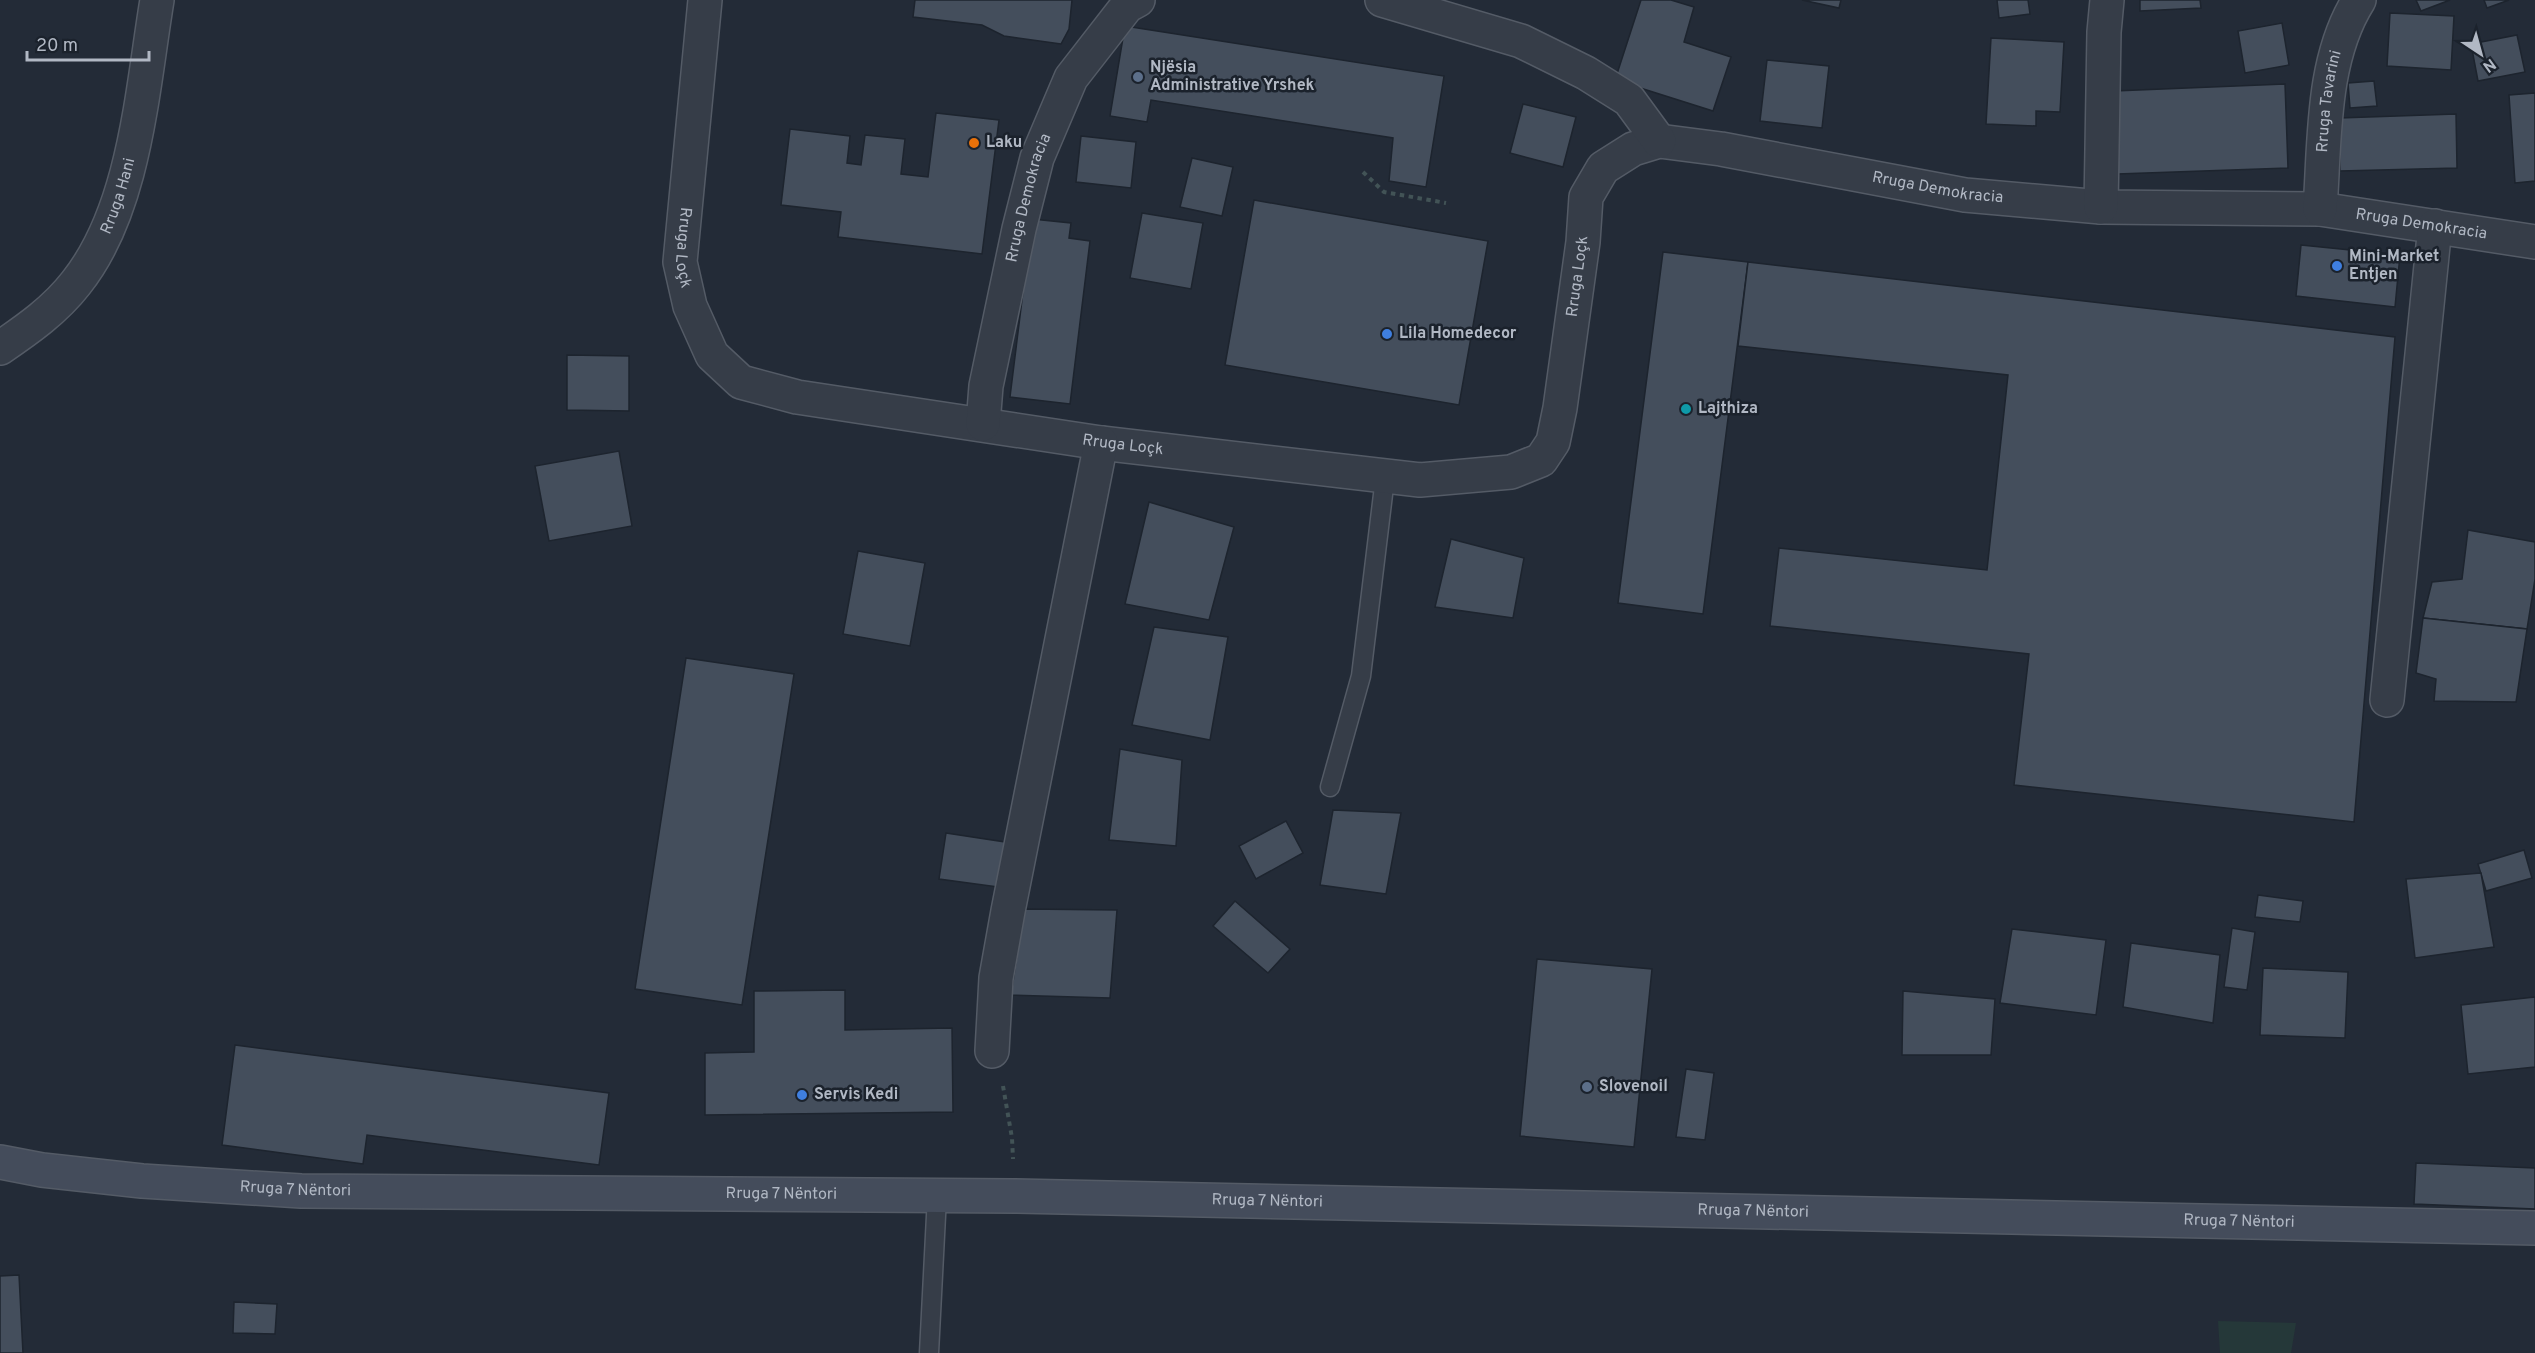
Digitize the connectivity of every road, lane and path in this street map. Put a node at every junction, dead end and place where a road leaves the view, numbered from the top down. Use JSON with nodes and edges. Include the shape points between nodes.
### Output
{"nodes":[{"id":1,"x":157,"y":0,"type":"edge"},
{"id":2,"x":705,"y":0,"type":"edge"},
{"id":3,"x":1138,"y":0,"type":"edge"},
{"id":4,"x":1382,"y":0,"type":"edge"},
{"id":5,"x":2107,"y":0,"type":"edge"},
{"id":6,"x":2359,"y":0,"type":"edge"},
{"id":7,"x":1659,"y":141,"type":"junction"},
{"id":8,"x":1363,"y":172,"type":"dead end"},
{"id":9,"x":1446,"y":203,"type":"dead end"},
{"id":10,"x":2101,"y":207,"type":"junction"},
{"id":11,"x":2320,"y":209,"type":"junction"},
{"id":12,"x":2435,"y":226,"type":"junction"},
{"id":13,"x":2535,"y":242,"type":"edge"},
{"id":14,"x":0,"y":348,"type":"edge"},
{"id":15,"x":983,"y":424,"type":"junction"},
{"id":16,"x":1101,"y":444,"type":"junction"},
{"id":17,"x":1386,"y":478,"type":"junction"},
{"id":18,"x":2387,"y":700,"type":"dead end"},
{"id":19,"x":1330,"y":786,"type":"dead end"},
{"id":20,"x":992,"y":1051,"type":"joint"},
{"id":21,"x":0,"y":1162,"type":"edge"},
{"id":22,"x":937,"y":1196,"type":"junction"},
{"id":23,"x":1014,"y":1196,"type":"junction"},
{"id":24,"x":2535,"y":1228,"type":"edge"},
{"id":25,"x":929,"y":1353,"type":"edge"}],
"edges":[{"from":1,"to":14,"type":"street","name":"Rruga Hani","via":[[128,167],[98,250],[76,284],[39,322]]},
{"from":2,"to":15,"type":"street","name":"Rruga Loçk","via":[[680,262],[690,306],[712,356],[741,382],[797,397]]},
{"from":3,"to":15,"type":"street","name":"Rruga Demokracia","via":[[1127,6],[1071,78],[1037,158],[986,386]]},
{"from":4,"to":7,"type":"street","via":[[1521,41],[1586,74],[1629,100]]},
{"from":5,"to":10,"type":"street"},
{"from":6,"to":11,"type":"street","name":"Rruga Tavarini","via":[[2340,39],[2328,94]]},
{"from":7,"to":10,"type":"street","name":"Rruga Demokracia","via":[[1965,195]]},
{"from":7,"to":17,"type":"street","name":"Rruga Loçk","via":[[1633,148],[1603,168],[1586,196],[1560,408],[1553,442],[1541,460],[1511,472],[1471,478]]},
{"from":8,"to":9,"type":"path","via":[[1384,192]]},
{"from":10,"to":11,"type":"street","name":"Rruga Demokracia"},
{"from":11,"to":12,"type":"street","name":"Rruga Demokracia"},
{"from":12,"to":13,"type":"street","name":"Rruga Demokracia"},
{"from":12,"to":18,"type":"street"},
{"from":15,"to":16,"type":"street","name":"Rruga Loçk"},
{"from":16,"to":17,"type":"street","name":"Rruga Loçk"},
{"from":16,"to":20,"type":"street","via":[[1008,911],[996,978]]},
{"from":17,"to":19,"type":"lane","via":[[1360,676]]},
{"from":20,"to":23,"type":"path","via":[[1006,1098]]},
{"from":21,"to":22,"type":"main road","name":"Rruga 7 Nëntori","via":[[142,1181],[301,1191]]},
{"from":22,"to":23,"type":"main road","name":"Rruga 7 Nëntori"},
{"from":22,"to":25,"type":"lane"},
{"from":23,"to":24,"type":"main road","name":"Rruga 7 Nëntori"}]}
